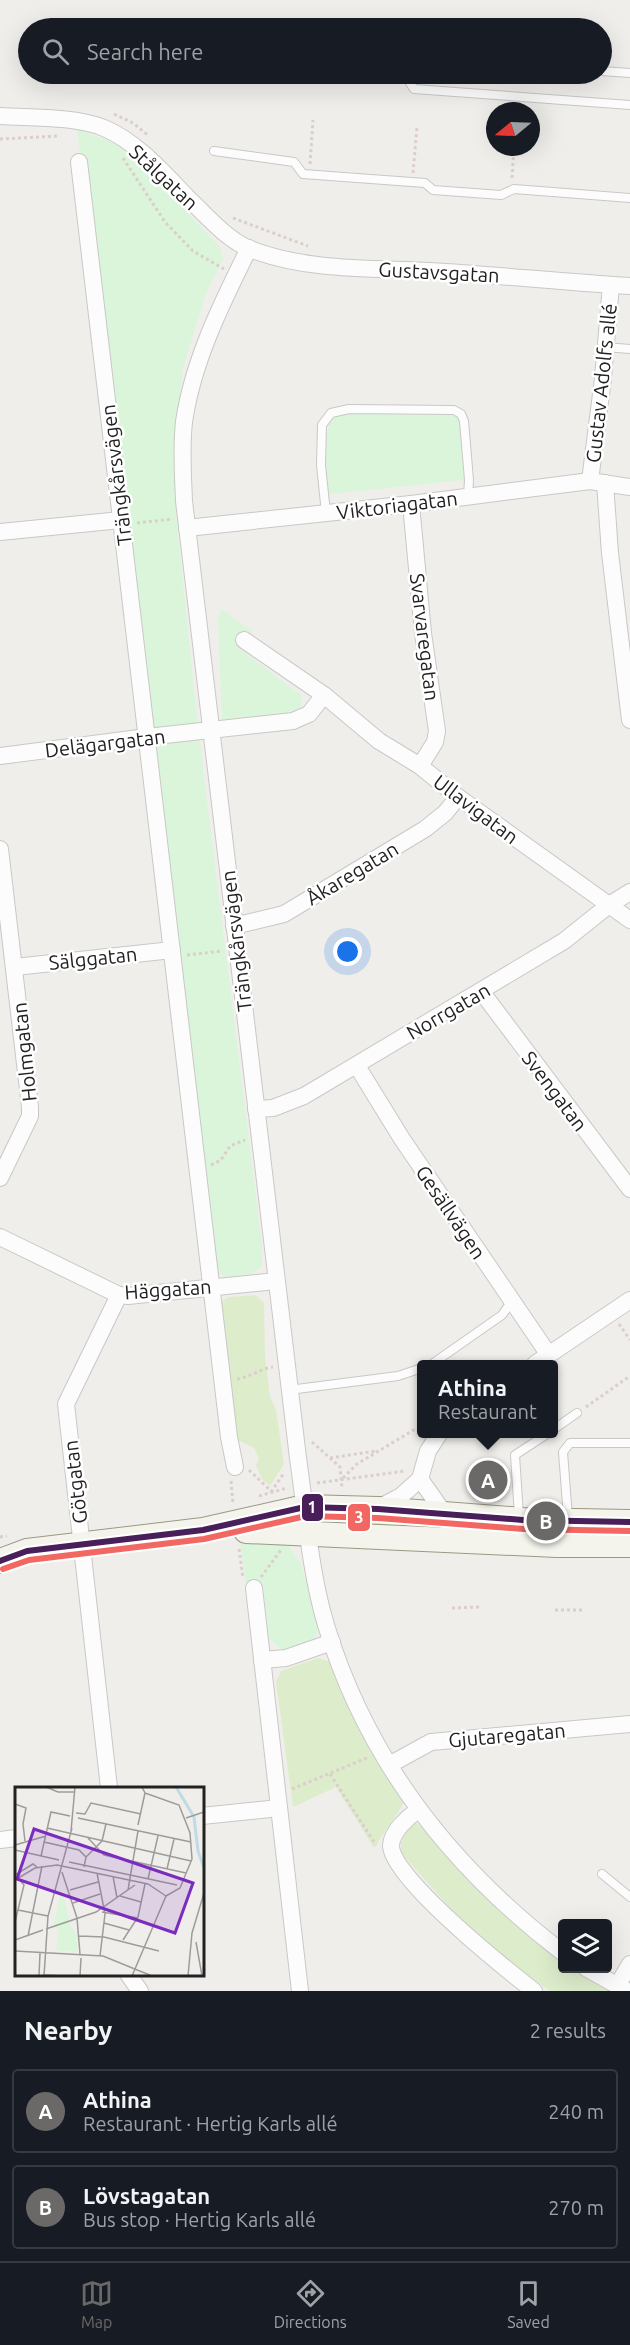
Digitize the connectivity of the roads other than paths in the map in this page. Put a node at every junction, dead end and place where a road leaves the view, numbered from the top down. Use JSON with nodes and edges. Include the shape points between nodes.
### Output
{"nodes":[{"id":1,"x":612,"y":72,"type":"edge"},
{"id":2,"x":630,"y":73,"type":"edge"},
{"id":3,"x":411,"y":84,"type":"edge"},
{"id":4,"x":630,"y":105,"type":"edge"},
{"id":5,"x":0,"y":116,"type":"edge"},
{"id":6,"x":214,"y":151,"type":"dead end"},
{"id":7,"x":79,"y":162,"type":"dead end"},
{"id":8,"x":630,"y":198,"type":"edge"},
{"id":9,"x":249,"y":248,"type":"junction"},
{"id":10,"x":611,"y":285,"type":"junction"},
{"id":11,"x":630,"y":286,"type":"edge"},
{"id":12,"x":605,"y":347,"type":"junction"},
{"id":13,"x":630,"y":349,"type":"edge"},
{"id":14,"x":598,"y":482,"type":"junction"},
{"id":15,"x":630,"y":487,"type":"edge"},
{"id":16,"x":468,"y":496,"type":"junction"},
{"id":17,"x":411,"y":504,"type":"junction"},
{"id":18,"x":326,"y":513,"type":"junction"},
{"id":19,"x":122,"y":520,"type":"junction"},
{"id":20,"x":186,"y":523,"type":"junction"},
{"id":21,"x":0,"y":532,"type":"edge"},
{"id":22,"x":244,"y":640,"type":"dead end"},
{"id":23,"x":324,"y":695,"type":"junction"},
{"id":24,"x":630,"y":720,"type":"edge"},
{"id":25,"x":211,"y":731,"type":"junction"},
{"id":26,"x":147,"y":737,"type":"junction"},
{"id":27,"x":0,"y":756,"type":"edge"},
{"id":28,"x":420,"y":766,"type":"junction"},
{"id":29,"x":458,"y":797,"type":"junction"},
{"id":30,"x":0,"y":849,"type":"edge"},
{"id":31,"x":630,"y":892,"type":"edge"},
{"id":32,"x":609,"y":905,"type":"junction"},
{"id":33,"x":630,"y":920,"type":"edge"},
{"id":34,"x":234,"y":926,"type":"junction"},
{"id":35,"x":172,"y":953,"type":"junction"},
{"id":36,"x":15,"y":967,"type":"junction"},
{"id":37,"x":482,"y":991,"type":"junction"},
{"id":38,"x":357,"y":1066,"type":"junction"},
{"id":39,"x":256,"y":1109,"type":"junction"},
{"id":40,"x":0,"y":1178,"type":"edge"},
{"id":41,"x":630,"y":1189,"type":"edge"},
{"id":42,"x":0,"y":1237,"type":"edge"},
{"id":43,"x":276,"y":1281,"type":"junction"},
{"id":44,"x":212,"y":1286,"type":"junction"},
{"id":45,"x":119,"y":1295,"type":"junction"},
{"id":46,"x":630,"y":1300,"type":"edge"},
{"id":47,"x":512,"y":1301,"type":"junction"},
{"id":48,"x":439,"y":1360,"type":"edge"},
{"id":49,"x":542,"y":1360,"type":"edge"},
{"id":50,"x":417,"y":1370,"type":"edge"},
{"id":51,"x":289,"y":1390,"type":"junction"},
{"id":52,"x":577,"y":1413,"type":"road end"},
{"id":53,"x":558,"y":1426,"type":"edge"},
{"id":54,"x":436,"y":1438,"type":"edge"},
{"id":55,"x":541,"y":1438,"type":"edge"},
{"id":56,"x":630,"y":1443,"type":"edge"},
{"id":57,"x":235,"y":1467,"type":"road end"},
{"id":58,"x":414,"y":1475,"type":"junction"},
{"id":59,"x":305,"y":1507,"type":"junction"},
{"id":60,"x":378,"y":1509,"type":"junction"},
{"id":61,"x":444,"y":1513,"type":"junction"},
{"id":62,"x":520,"y":1520,"type":"junction"},
{"id":63,"x":568,"y":1521,"type":"junction"},
{"id":64,"x":630,"y":1522,"type":"edge"},
{"id":65,"x":203,"y":1530,"type":"junction"},
{"id":66,"x":309,"y":1533,"type":"junction"},
{"id":67,"x":82,"y":1545,"type":"junction"},
{"id":68,"x":630,"y":1545,"type":"edge"},
{"id":69,"x":0,"y":1546,"type":"edge"},
{"id":70,"x":27,"y":1551,"type":"junction"},
{"id":71,"x":0,"y":1561,"type":"edge"},
{"id":72,"x":254,"y":1588,"type":"road end"},
{"id":73,"x":332,"y":1642,"type":"junction"},
{"id":74,"x":262,"y":1660,"type":"junction"},
{"id":75,"x":630,"y":1724,"type":"edge"},
{"id":76,"x":385,"y":1759,"type":"junction"},
{"id":77,"x":109,"y":1787,"type":"edge"},
{"id":78,"x":279,"y":1801,"type":"junction"},
{"id":79,"x":418,"y":1810,"type":"junction"},
{"id":80,"x":204,"y":1816,"type":"edge"},
{"id":81,"x":15,"y":1838,"type":"edge"},
{"id":82,"x":0,"y":1840,"type":"edge"},
{"id":83,"x":602,"y":1874,"type":"dead end"},
{"id":84,"x":630,"y":1897,"type":"edge"},
{"id":85,"x":558,"y":1949,"type":"edge"},
{"id":86,"x":630,"y":1964,"type":"edge"},
{"id":87,"x":595,"y":1973,"type":"edge"},
{"id":88,"x":129,"y":1976,"type":"edge"},
{"id":89,"x":622,"y":1988,"type":"edge"},
{"id":90,"x":140,"y":1991,"type":"edge"},
{"id":91,"x":300,"y":1991,"type":"edge"},
{"id":92,"x":534,"y":1991,"type":"edge"}],
"edges":[{"from":1,"to":2,"type":"lane"},
{"from":3,"to":4,"type":"lane","via":[[414,89]]},
{"from":5,"to":9,"type":"street","name":"Stålgatan","via":[[81,122],[103,128],[140,150],[206,216]]},
{"from":6,"to":8,"type":"lane","via":[[294,162],[303,174],[425,183],[433,190],[501,195],[514,189]]},
{"from":7,"to":19,"type":"street","name":"Trängkårsvägen"},
{"from":9,"to":10,"type":"street","name":"Gustavsgatan","via":[[321,265]]},
{"from":9,"to":20,"type":"street","name":"Trängkårsvägen","via":[[206,340],[184,422]]},
{"from":10,"to":11,"type":"street","name":"Gustavsgatan"},
{"from":10,"to":12,"type":"street","name":"Gustav Adolfs allé"},
{"from":12,"to":13,"type":"lane"},
{"from":12,"to":14,"type":"street","name":"Gustav Adolfs allé"},
{"from":14,"to":15,"type":"street","name":"Viktoriagatan"},
{"from":14,"to":16,"type":"street","name":"Viktoriagatan"},
{"from":14,"to":24,"type":"street","name":"Gustav Adolfs allé"},
{"from":16,"to":17,"type":"street","name":"Viktoriagatan"},
{"from":16,"to":18,"type":"lane","name":"Viktoriagatan","via":[[461,414],[454,410],[349,409],[331,413],[322,425]]},
{"from":17,"to":18,"type":"street","name":"Viktoriagatan"},
{"from":17,"to":28,"type":"street","name":"Svarvaregatan","via":[[437,731],[435,742]]},
{"from":18,"to":20,"type":"street","name":"Viktoriagatan"},
{"from":19,"to":21,"type":"street"},
{"from":19,"to":26,"type":"street","name":"Trängkårsvägen"},
{"from":20,"to":25,"type":"street","name":"Trängkårsvägen"},
{"from":22,"to":23,"type":"street","name":"Ullavigatan"},
{"from":23,"to":25,"type":"street","via":[[309,714],[293,721]]},
{"from":23,"to":28,"type":"street","name":"Ullavigatan","via":[[379,741]]},
{"from":25,"to":26,"type":"street","name":"Delägargatan"},
{"from":25,"to":34,"type":"street","name":"Trängkårsvägen"},
{"from":26,"to":27,"type":"street","name":"Delägargatan"},
{"from":26,"to":35,"type":"street","name":"Trängkårsvägen"},
{"from":28,"to":29,"type":"street","name":"Ullavigatan"},
{"from":29,"to":32,"type":"street","name":"Ullavigatan"},
{"from":29,"to":34,"type":"street","name":"Åkaregatan","via":[[446,813],[425,829],[284,914]]},
{"from":30,"to":36,"type":"street","name":"Holmgatan"},
{"from":31,"to":32,"type":"street","name":"Norrgatan"},
{"from":32,"to":33,"type":"street","name":"Ullavigatan"},
{"from":32,"to":37,"type":"street","name":"Norrgatan","via":[[564,941]]},
{"from":34,"to":39,"type":"street","name":"Trängkårsvägen"},
{"from":35,"to":36,"type":"street","name":"Sälggatan"},
{"from":35,"to":44,"type":"street","name":"Trängkårsvägen"},
{"from":36,"to":40,"type":"street","name":"Holmgatan","via":[[30,1116]]},
{"from":37,"to":38,"type":"street","name":"Norrgatan"},
{"from":37,"to":41,"type":"street","name":"Svengatan"},
{"from":38,"to":39,"type":"street","name":"Norrgatan","via":[[304,1096]]},
{"from":38,"to":47,"type":"street","name":"Gesällvägen"},
{"from":39,"to":43,"type":"street","name":"Trängkårsvägen"},
{"from":42,"to":45,"type":"street","name":"Häggatan"},
{"from":43,"to":44,"type":"street","name":"Häggatan"},
{"from":43,"to":51,"type":"street","name":"Trängkårsvägen"},
{"from":44,"to":45,"type":"street","name":"Häggatan"},
{"from":44,"to":57,"type":"street","name":"Trängkårsvägen"},
{"from":45,"to":67,"type":"street","name":"Götgatan","via":[[66,1404]]},
{"from":46,"to":49,"type":"street"},
{"from":47,"to":48,"type":"lane","via":[[502,1315]]},
{"from":47,"to":49,"type":"street","name":"Gesällvägen"},
{"from":50,"to":51,"type":"lane","via":[[398,1376]]},
{"from":51,"to":59,"type":"street","name":"Trängkårsvägen"},
{"from":52,"to":53,"type":"lane"},
{"from":54,"to":58,"type":"street"},
{"from":55,"to":62,"type":"lane","via":[[515,1455]]},
{"from":56,"to":63,"type":"lane","via":[[570,1443],[563,1452]]},
{"from":58,"to":60,"type":"street","via":[[401,1496]]},
{"from":58,"to":61,"type":"street"},
{"from":59,"to":60,"type":"main road"},
{"from":59,"to":65,"type":"main road"},
{"from":59,"to":66,"type":"street","name":"Trängkårsvägen"},
{"from":60,"to":61,"type":"main road"},
{"from":61,"to":62,"type":"main road"},
{"from":62,"to":63,"type":"main road"},
{"from":63,"to":64,"type":"main road"},
{"from":65,"to":66,"type":"main road"},
{"from":65,"to":67,"type":"main road"},
{"from":66,"to":68,"type":"main road"},
{"from":66,"to":73,"type":"street","name":"Trängkårsvägen","via":[[318,1594]]},
{"from":67,"to":70,"type":"main road"},
{"from":67,"to":77,"type":"street","name":"Götgatan"},
{"from":69,"to":70,"type":"main road"},
{"from":70,"to":71,"type":"main road"},
{"from":72,"to":74,"type":"street"},
{"from":73,"to":74,"type":"street","via":[[286,1658]]},
{"from":73,"to":76,"type":"street","name":"Trängkårsvägen"},
{"from":74,"to":78,"type":"street"},
{"from":75,"to":76,"type":"street","name":"Gjutaregatan","via":[[431,1742]]},
{"from":76,"to":79,"type":"street","name":"Trängkårsvägen"},
{"from":78,"to":80,"type":"street"},
{"from":78,"to":91,"type":"street"},
{"from":79,"to":85,"type":"street","name":"Trängkårsvägen","via":[[487,1888]]},
{"from":79,"to":92,"type":"street","via":[[395,1833],[393,1856],[442,1914]]},
{"from":81,"to":82,"type":"street"},
{"from":83,"to":84,"type":"lane"},
{"from":86,"to":89,"type":"street"},
{"from":87,"to":89,"type":"street"},
{"from":88,"to":90,"type":"street"}]}
